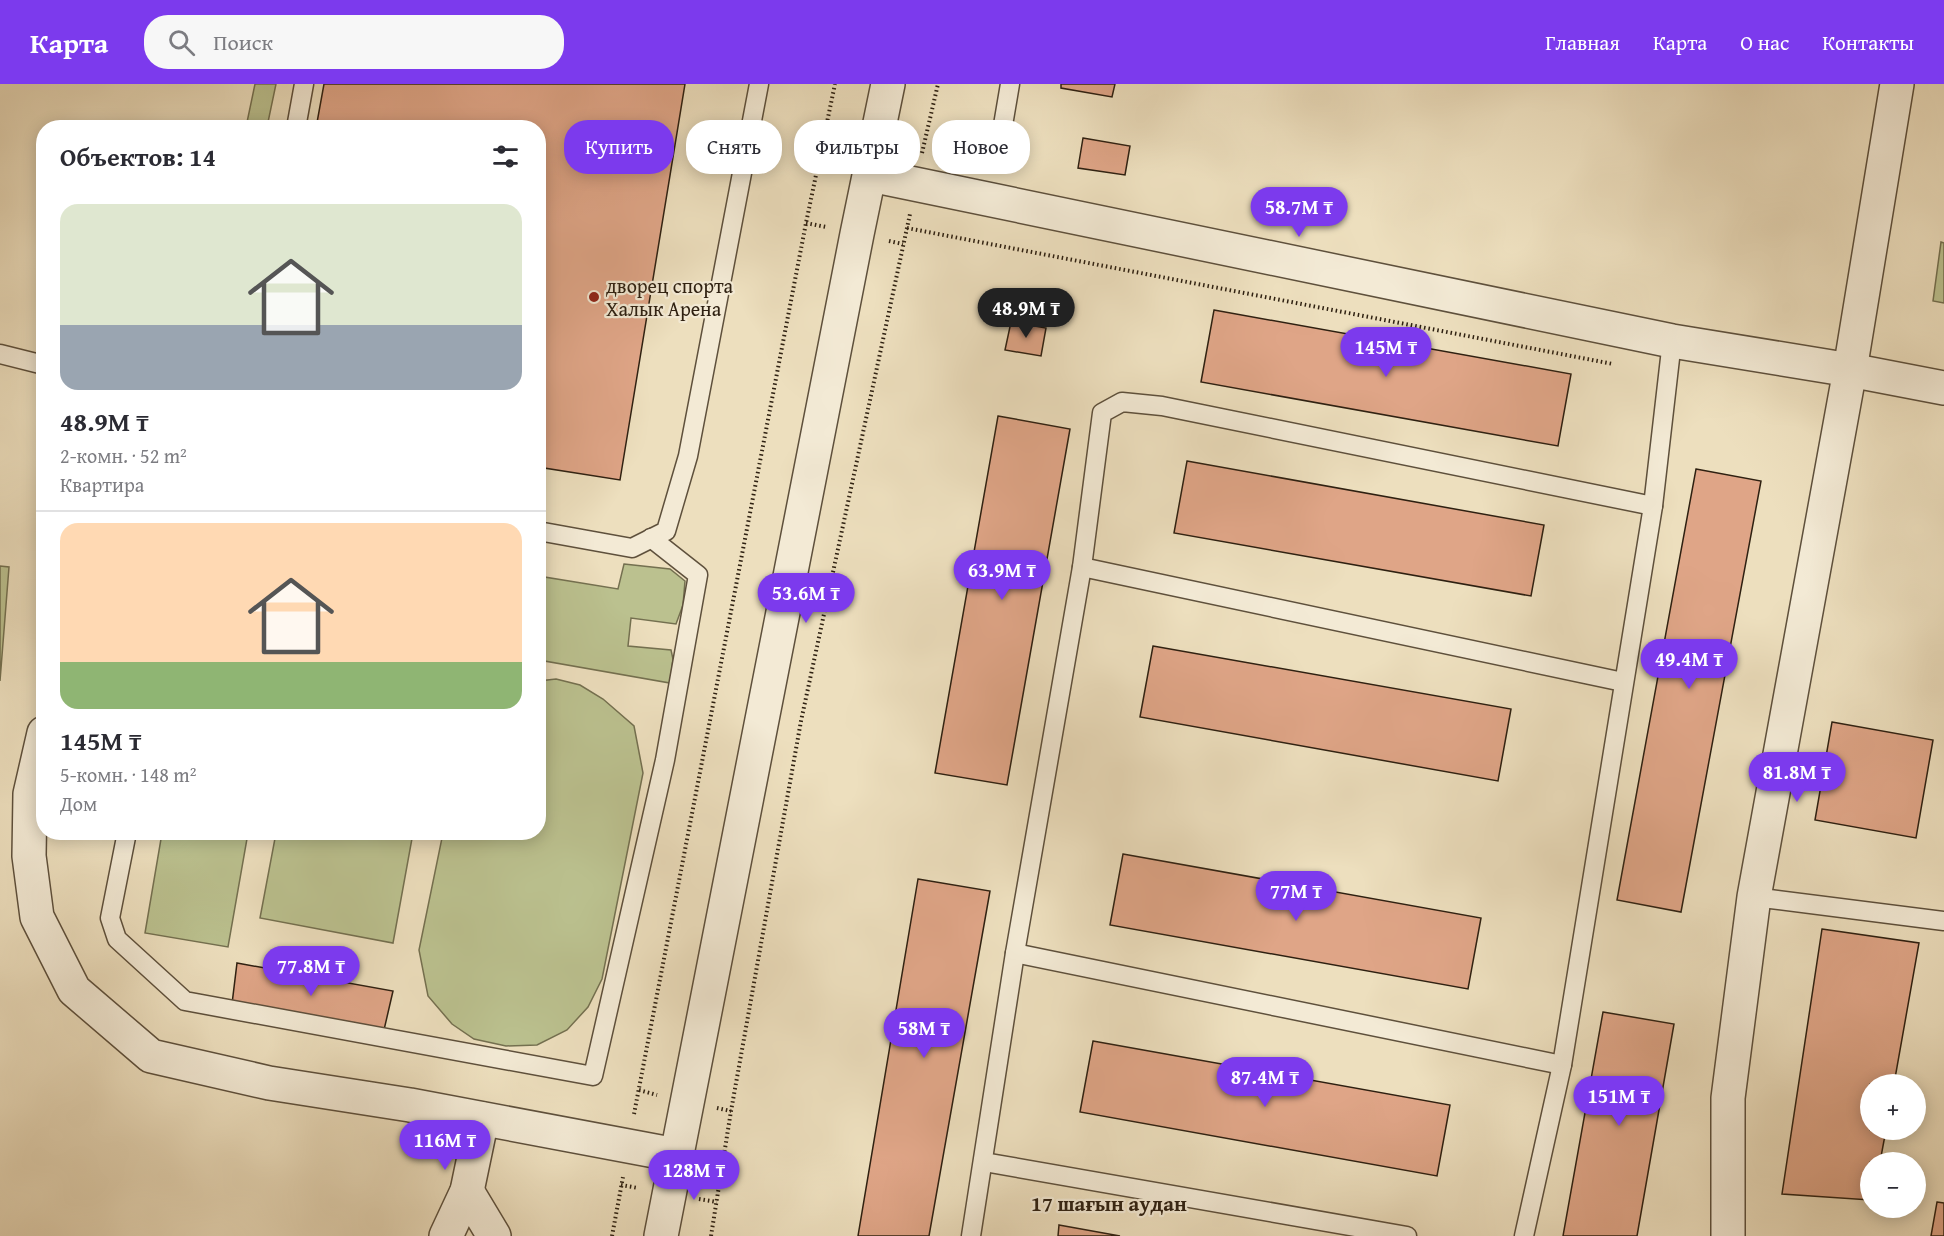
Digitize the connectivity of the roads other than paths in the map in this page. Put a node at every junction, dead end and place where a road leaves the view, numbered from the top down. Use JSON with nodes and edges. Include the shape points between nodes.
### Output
{"nodes":[{"id":1,"x":304,"y":84,"type":"edge"},
{"id":2,"x":759,"y":84,"type":"edge"},
{"id":3,"x":888,"y":84,"type":"edge"},
{"id":4,"x":1010,"y":84,"type":"edge"},
{"id":5,"x":1898,"y":84,"type":"edge"},
{"id":6,"x":297,"y":120,"type":"edge"},
{"id":7,"x":1004,"y":120,"type":"edge"},
{"id":8,"x":871,"y":175,"type":"junction"},
{"id":9,"x":1672,"y":341,"type":"junction"},
{"id":10,"x":0,"y":354,"type":"edge"},
{"id":11,"x":36,"y":363,"type":"edge"},
{"id":12,"x":1850,"y":369,"type":"junction"},
{"id":13,"x":1944,"y":388,"type":"edge"},
{"id":14,"x":1653,"y":506,"type":"junction"},
{"id":15,"x":546,"y":532,"type":"edge"},
{"id":16,"x":651,"y":538,"type":"junction"},
{"id":17,"x":1082,"y":567,"type":"junction"},
{"id":18,"x":1623,"y":682,"type":"junction"},
{"id":19,"x":36,"y":768,"type":"edge"},
{"id":20,"x":126,"y":840,"type":"edge"},
{"id":21,"x":1754,"y":897,"type":"junction"},
{"id":22,"x":1944,"y":921,"type":"edge"},
{"id":23,"x":1015,"y":953,"type":"junction"},
{"id":24,"x":1562,"y":1065,"type":"junction"},
{"id":25,"x":482,"y":1119,"type":"junction"},
{"id":26,"x":676,"y":1155,"type":"junction"},
{"id":27,"x":984,"y":1162,"type":"junction"},
{"id":28,"x":467,"y":1191,"type":"junction"},
{"id":29,"x":446,"y":1236,"type":"edge"},
{"id":30,"x":494,"y":1236,"type":"edge"},
{"id":31,"x":661,"y":1236,"type":"edge"},
{"id":32,"x":971,"y":1236,"type":"edge"},
{"id":33,"x":1407,"y":1236,"type":"edge"},
{"id":34,"x":1524,"y":1236,"type":"edge"},
{"id":35,"x":1728,"y":1236,"type":"edge"}],
"edges":[{"from":1,"to":6,"type":"lane"},
{"from":2,"to":16,"type":"lane","via":[[688,456],[666,531]]},
{"from":3,"to":8,"type":"street"},
{"from":4,"to":7,"type":"lane"},
{"from":5,"to":12,"type":"street"},
{"from":8,"to":9,"type":"street"},
{"from":8,"to":26,"type":"street"},
{"from":9,"to":12,"type":"street"},
{"from":9,"to":14,"type":"lane"},
{"from":10,"to":11,"type":"lane"},
{"from":12,"to":13,"type":"street"},
{"from":12,"to":21,"type":"street"},
{"from":14,"to":17,"type":"lane","via":[[1162,406],[1122,402],[1102,413]]},
{"from":14,"to":18,"type":"lane"},
{"from":15,"to":16,"type":"lane","via":[[632,548]]},
{"from":16,"to":20,"type":"lane","via":[[698,575],[664,760],[593,1076],[185,1001],[117,939],[110,918]]},
{"from":17,"to":18,"type":"lane"},
{"from":17,"to":23,"type":"lane"},
{"from":18,"to":24,"type":"lane"},
{"from":19,"to":25,"type":"street","via":[[30,794],[29,856],[37,917],[74,990],[151,1056],[269,1083]]},
{"from":21,"to":22,"type":"lane"},
{"from":21,"to":35,"type":"street","via":[[1728,1098]]},
{"from":23,"to":24,"type":"lane"},
{"from":23,"to":27,"type":"lane"},
{"from":24,"to":34,"type":"lane"},
{"from":25,"to":26,"type":"street"},
{"from":25,"to":28,"type":"street"},
{"from":26,"to":31,"type":"street"},
{"from":27,"to":32,"type":"lane"},
{"from":27,"to":33,"type":"lane"},
{"from":28,"to":29,"type":"street"},
{"from":28,"to":30,"type":"street"}]}
